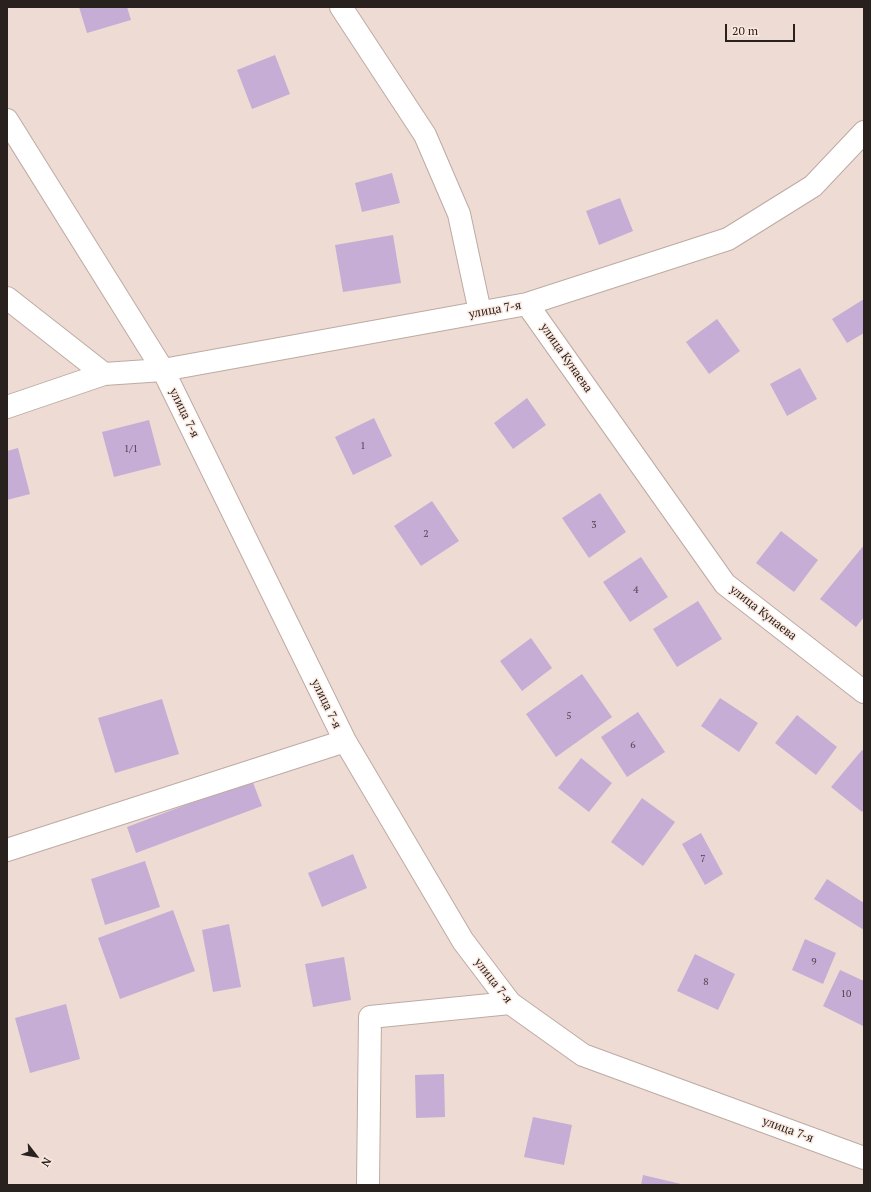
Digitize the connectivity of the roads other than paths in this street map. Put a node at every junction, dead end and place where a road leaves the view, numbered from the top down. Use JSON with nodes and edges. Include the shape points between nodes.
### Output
{"nodes":[{"id":1,"x":341,"y":7,"type":"edge"},
{"id":2,"x":7,"y":120,"type":"edge"},
{"id":3,"x":864,"y":132,"type":"edge"},
{"id":4,"x":7,"y":298,"type":"edge"},
{"id":5,"x":527,"y":304,"type":"junction"},
{"id":6,"x":480,"y":312,"type":"junction"},
{"id":7,"x":163,"y":370,"type":"junction"},
{"id":8,"x":104,"y":374,"type":"junction"},
{"id":9,"x":7,"y":407,"type":"edge"},
{"id":10,"x":864,"y":692,"type":"edge"},
{"id":11,"x":344,"y":741,"type":"junction"},
{"id":12,"x":7,"y":850,"type":"edge"},
{"id":13,"x":510,"y":1004,"type":"junction"},
{"id":14,"x":864,"y":1158,"type":"edge"},
{"id":15,"x":368,"y":1185,"type":"edge"}],
"edges":[{"from":1,"to":6,"type":"street","via":[[425,134],[459,214]]},
{"from":2,"to":7,"type":"street"},
{"from":3,"to":5,"type":"street","via":[[813,186],[728,239]]},
{"from":4,"to":8,"type":"street"},
{"from":5,"to":6,"type":"street","name":"улица 7-я"},
{"from":5,"to":10,"type":"street","name":"улица Кунаева","via":[[725,584]]},
{"from":6,"to":7,"type":"street","name":"улица 7-я"},
{"from":7,"to":8,"type":"street"},
{"from":7,"to":11,"type":"street","name":"улица 7-я"},
{"from":8,"to":9,"type":"street"},
{"from":11,"to":12,"type":"street"},
{"from":11,"to":13,"type":"street","name":"улица 7-я","via":[[463,941]]},
{"from":13,"to":14,"type":"street","name":"улица 7-я","via":[[583,1055]]},
{"from":13,"to":15,"type":"street","via":[[370,1017]]}]}
